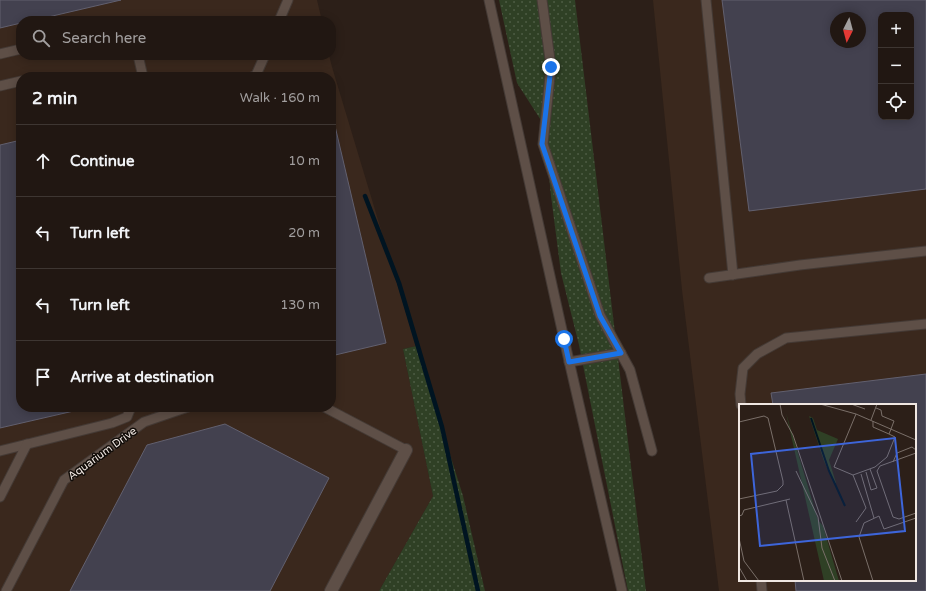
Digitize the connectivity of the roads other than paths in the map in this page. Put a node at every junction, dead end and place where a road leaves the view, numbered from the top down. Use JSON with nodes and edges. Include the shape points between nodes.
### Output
{"nodes":[{"id":1,"x":288,"y":0,"type":"edge"},
{"id":2,"x":490,"y":0,"type":"edge"},
{"id":3,"x":542,"y":0,"type":"edge"},
{"id":4,"x":706,"y":0,"type":"edge"},
{"id":5,"x":281,"y":16,"type":"edge"},
{"id":6,"x":16,"y":50,"type":"edge"},
{"id":7,"x":0,"y":54,"type":"edge"},
{"id":8,"x":139,"y":60,"type":"edge"},
{"id":9,"x":263,"y":60,"type":"edge"},
{"id":10,"x":142,"y":72,"type":"edge"},
{"id":11,"x":257,"y":72,"type":"edge"},
{"id":12,"x":16,"y":82,"type":"edge"},
{"id":13,"x":0,"y":86,"type":"edge"},
{"id":14,"x":926,"y":251,"type":"edge"},
{"id":15,"x":733,"y":275,"type":"junction"},
{"id":16,"x":709,"y":278,"type":"dead end"},
{"id":17,"x":926,"y":324,"type":"edge"},
{"id":18,"x":621,"y":353,"type":"junction"},
{"id":19,"x":569,"y":362,"type":"junction"},
{"id":20,"x":742,"y":404,"type":"edge"},
{"id":21,"x":128,"y":412,"type":"edge"},
{"id":22,"x":169,"y":412,"type":"edge"},
{"id":23,"x":334,"y":412,"type":"edge"},
{"id":24,"x":27,"y":444,"type":"junction"},
{"id":25,"x":406,"y":450,"type":"joint"},
{"id":26,"x":0,"y":451,"type":"edge"},
{"id":27,"x":652,"y":451,"type":"dead end"},
{"id":28,"x":0,"y":497,"type":"edge"},
{"id":29,"x":761,"y":581,"type":"edge"},
{"id":30,"x":6,"y":591,"type":"edge"},
{"id":31,"x":331,"y":591,"type":"edge"},
{"id":32,"x":622,"y":591,"type":"edge"},
{"id":33,"x":762,"y":591,"type":"edge"}],
"edges":[{"from":1,"to":5,"type":"lane"},
{"from":2,"to":19,"type":"lane"},
{"from":3,"to":18,"type":"lane","via":[[551,67],[542,144],[600,316]]},
{"from":4,"to":15,"type":"lane"},
{"from":6,"to":7,"type":"lane"},
{"from":8,"to":10,"type":"lane"},
{"from":9,"to":11,"type":"lane"},
{"from":12,"to":13,"type":"lane"},
{"from":14,"to":15,"type":"lane"},
{"from":15,"to":16,"type":"lane"},
{"from":17,"to":20,"type":"lane","via":[[786,338],[757,354],[743,368],[740,394]]},
{"from":18,"to":19,"type":"lane"},
{"from":18,"to":27,"type":"lane","via":[[630,370]]},
{"from":19,"to":32,"type":"lane"},
{"from":21,"to":24,"type":"lane","via":[[127,417],[112,423]]},
{"from":22,"to":30,"type":"lane","name":"Aquarium Drive","via":[[144,422],[64,480]]},
{"from":23,"to":25,"type":"lane"},
{"from":24,"to":26,"type":"lane"},
{"from":24,"to":28,"type":"lane"},
{"from":25,"to":31,"type":"street"},
{"from":29,"to":33,"type":"lane"}]}
